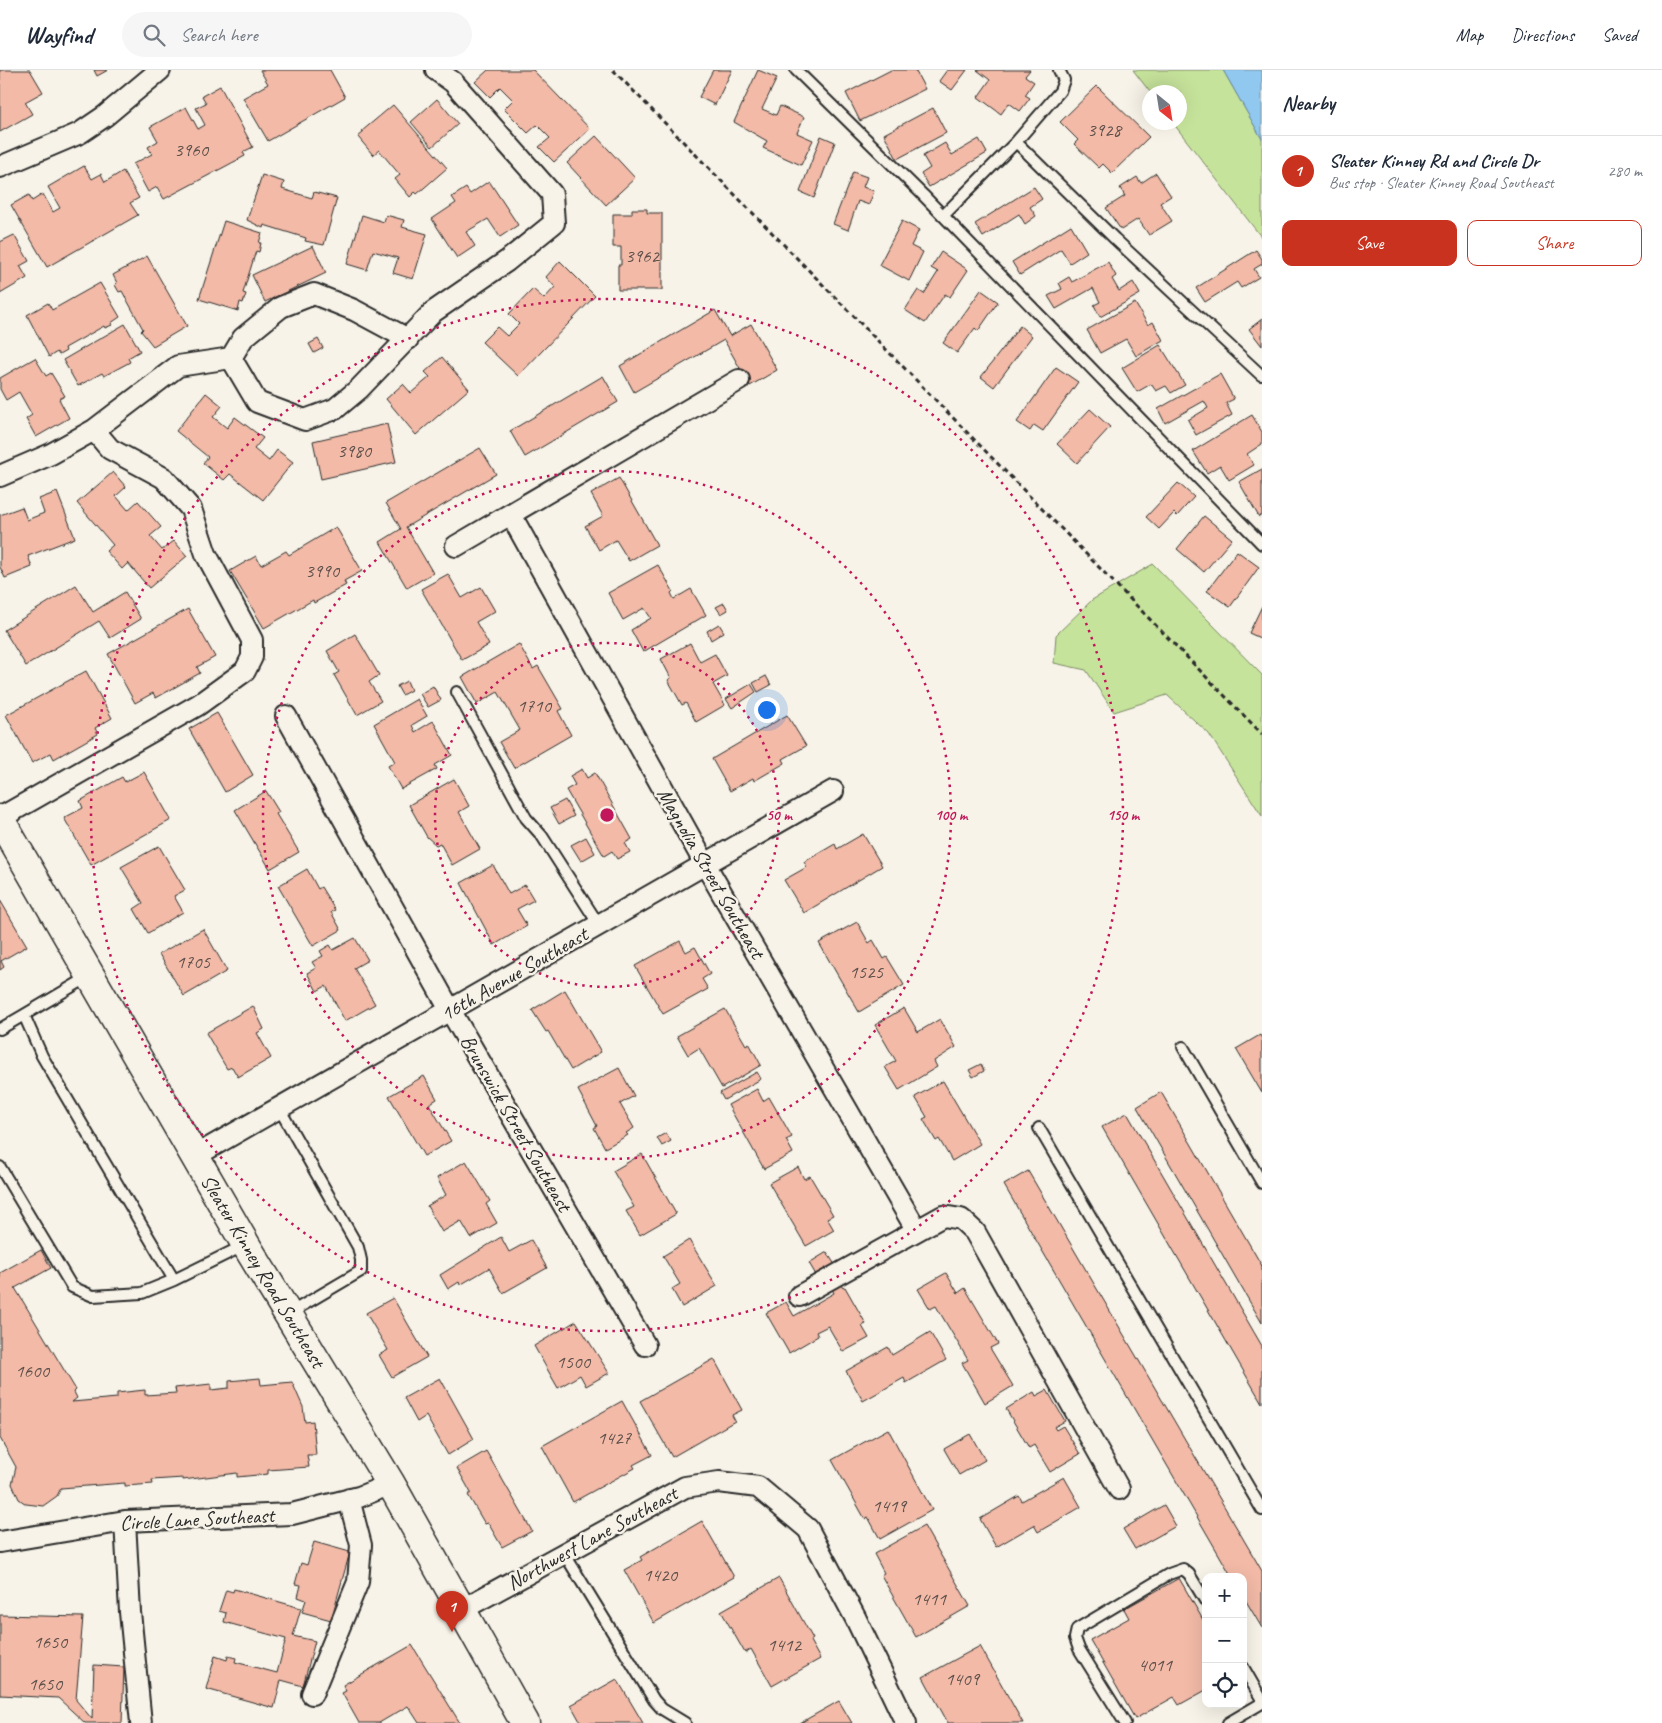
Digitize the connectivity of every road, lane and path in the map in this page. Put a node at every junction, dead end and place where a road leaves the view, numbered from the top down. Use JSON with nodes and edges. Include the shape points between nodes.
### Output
{"nodes":[{"id":1,"x":160,"y":70,"type":"edge"},
{"id":2,"x":436,"y":70,"type":"edge"},
{"id":3,"x":613,"y":70,"type":"edge"},
{"id":4,"x":796,"y":70,"type":"edge"},
{"id":5,"x":1059,"y":70,"type":"edge"},
{"id":6,"x":1016,"y":142,"type":"junction"},
{"id":7,"x":0,"y":167,"type":"edge"},
{"id":8,"x":943,"y":216,"type":"junction"},
{"id":9,"x":408,"y":339,"type":"junction"},
{"id":10,"x":231,"y":358,"type":"junction"},
{"id":11,"x":1261,"y":375,"type":"dead end"},
{"id":12,"x":739,"y":380,"type":"dead end"},
{"id":13,"x":94,"y":430,"type":"junction"},
{"id":14,"x":0,"y":476,"type":"edge"},
{"id":15,"x":511,"y":515,"type":"junction"},
{"id":16,"x":1262,"y":544,"type":"edge"},
{"id":17,"x":456,"y":546,"type":"dead end"},
{"id":18,"x":457,"y":692,"type":"dead end"},
{"id":19,"x":286,"y":716,"type":"dead end"},
{"id":20,"x":1262,"y":734,"type":"edge"},
{"id":21,"x":832,"y":791,"type":"dead end"},
{"id":22,"x":0,"y":818,"type":"edge"},
{"id":23,"x":705,"y":864,"type":"junction"},
{"id":24,"x":599,"y":925,"type":"junction"},
{"id":25,"x":91,"y":976,"type":"junction"},
{"id":26,"x":450,"y":1010,"type":"junction"},
{"id":27,"x":24,"y":1015,"type":"junction"},
{"id":28,"x":0,"y":1029,"type":"edge"},
{"id":29,"x":1183,"y":1047,"type":"dead end"},
{"id":30,"x":279,"y":1108,"type":"junction"},
{"id":31,"x":1039,"y":1128,"type":"dead end"},
{"id":32,"x":195,"y":1156,"type":"junction"},
{"id":33,"x":0,"y":1166,"type":"edge"},
{"id":34,"x":1262,"y":1183,"type":"edge"},
{"id":35,"x":916,"y":1229,"type":"junction"},
{"id":36,"x":246,"y":1245,"type":"junction"},
{"id":37,"x":174,"y":1280,"type":"junction"},
{"id":38,"x":798,"y":1296,"type":"dead end"},
{"id":39,"x":287,"y":1314,"type":"junction"},
{"id":40,"x":646,"y":1345,"type":"dead end"},
{"id":41,"x":391,"y":1484,"type":"junction"},
{"id":42,"x":1119,"y":1489,"type":"dead end"},
{"id":43,"x":349,"y":1499,"type":"junction"},
{"id":44,"x":1262,"y":1510,"type":"edge"},
{"id":45,"x":125,"y":1520,"type":"junction"},
{"id":46,"x":0,"y":1542,"type":"edge"},
{"id":47,"x":564,"y":1553,"type":"junction"},
{"id":48,"x":1202,"y":1595,"type":"edge"},
{"id":49,"x":461,"y":1610,"type":"junction"},
{"id":50,"x":1247,"y":1674,"type":"edge"},
{"id":51,"x":312,"y":1694,"type":"dead end"},
{"id":52,"x":1262,"y":1701,"type":"edge"},
{"id":53,"x":141,"y":1723,"type":"edge"},
{"id":54,"x":525,"y":1723,"type":"edge"},
{"id":55,"x":685,"y":1723,"type":"edge"},
{"id":56,"x":906,"y":1723,"type":"edge"},
{"id":57,"x":1125,"y":1723,"type":"edge"},
{"id":58,"x":1228,"y":1723,"type":"edge"}],
"edges":[{"from":1,"to":7,"type":"street","via":[[80,133]]},
{"from":2,"to":9,"type":"street","via":[[453,82],[552,194],[554,223],[507,261],[433,312]]},
{"from":3,"to":20,"type":"path"},
{"from":4,"to":8,"type":"lane"},
{"from":5,"to":6,"type":"lane","via":[[1064,80],[1060,91]]},
{"from":6,"to":8,"type":"lane"},
{"from":6,"to":11,"type":"lane"},
{"from":8,"to":16,"type":"lane"},
{"from":9,"to":10,"type":"street","via":[[354,310],[314,294],[273,313],[243,338]]},
{"from":9,"to":10,"type":"street","via":[[335,409],[305,420],[257,402]]},
{"from":10,"to":13,"type":"street","via":[[178,366]]},
{"from":12,"to":15,"type":"street"},
{"from":13,"to":14,"type":"street","via":[[51,454]]},
{"from":13,"to":22,"type":"street","via":[[110,449],[164,478],[191,509],[206,554],[252,640],[252,657],[244,671],[211,696]]},
{"from":15,"to":17,"type":"street"},
{"from":15,"to":23,"type":"street","name":"Magnolia Street Southeast"},
{"from":18,"to":24,"type":"lane","via":[[526,818],[542,836]]},
{"from":19,"to":26,"type":"street","name":"Brunswick Street Southeast"},
{"from":21,"to":23,"type":"street","name":"16th Avenue Southeast"},
{"from":22,"to":25,"type":"street","name":"Sleater Kinney Road Southeast"},
{"from":23,"to":24,"type":"street","name":"16th Avenue Southeast"},
{"from":23,"to":35,"type":"street","name":"Magnolia Street Southeast"},
{"from":24,"to":26,"type":"street","name":"16th Avenue Southeast"},
{"from":25,"to":27,"type":"lane"},
{"from":25,"to":32,"type":"street","name":"Sleater Kinney Road Southeast"},
{"from":26,"to":30,"type":"street","name":"16th Avenue Southeast"},
{"from":26,"to":40,"type":"street","name":"Brunswick Street Southeast"},
{"from":27,"to":28,"type":"lane"},
{"from":27,"to":37,"type":"lane","via":[[42,1056]]},
{"from":29,"to":34,"type":"lane"},
{"from":30,"to":32,"type":"street","name":"16th Avenue Southeast"},
{"from":30,"to":39,"type":"lane","via":[[358,1247],[361,1260],[361,1271]]},
{"from":31,"to":44,"type":"lane"},
{"from":32,"to":36,"type":"street","name":"Sleater Kinney Road Southeast"},
{"from":33,"to":37,"type":"lane","via":[[72,1287],[94,1296],[142,1293]]},
{"from":35,"to":38,"type":"street"},
{"from":35,"to":42,"type":"street","via":[[943,1216],[961,1219],[975,1232]]},
{"from":36,"to":37,"type":"lane"},
{"from":36,"to":39,"type":"street","name":"Sleater Kinney Road Southeast"},
{"from":39,"to":41,"type":"street","name":"Sleater Kinney Road Southeast"},
{"from":41,"to":43,"type":"street","name":"Circle Lane Southeast"},
{"from":41,"to":49,"type":"street","name":"Sleater Kinney Road Southeast"},
{"from":43,"to":45,"type":"street","name":"Circle Lane Southeast","via":[[292,1514]]},
{"from":43,"to":51,"type":"street","via":[[361,1545],[358,1582]]},
{"from":45,"to":46,"type":"street","name":"Circle Lane Southeast"},
{"from":45,"to":53,"type":"street"},
{"from":47,"to":49,"type":"street","name":"Northwest Lane Southeast"},
{"from":47,"to":55,"type":"lane","via":[[654,1700],[662,1710]]},
{"from":47,"to":56,"type":"street","name":"Northwest Lane Southeast","via":[[685,1487],[719,1482],[758,1487],[808,1529]]},
{"from":48,"to":57,"type":"lane","via":[[1189,1574],[1182,1569],[1078,1629],[1079,1650]]},
{"from":49,"to":54,"type":"street","name":"Sleater Kinney Road Southeast"},
{"from":50,"to":52,"type":"lane"},
{"from":52,"to":58,"type":"lane"}]}
